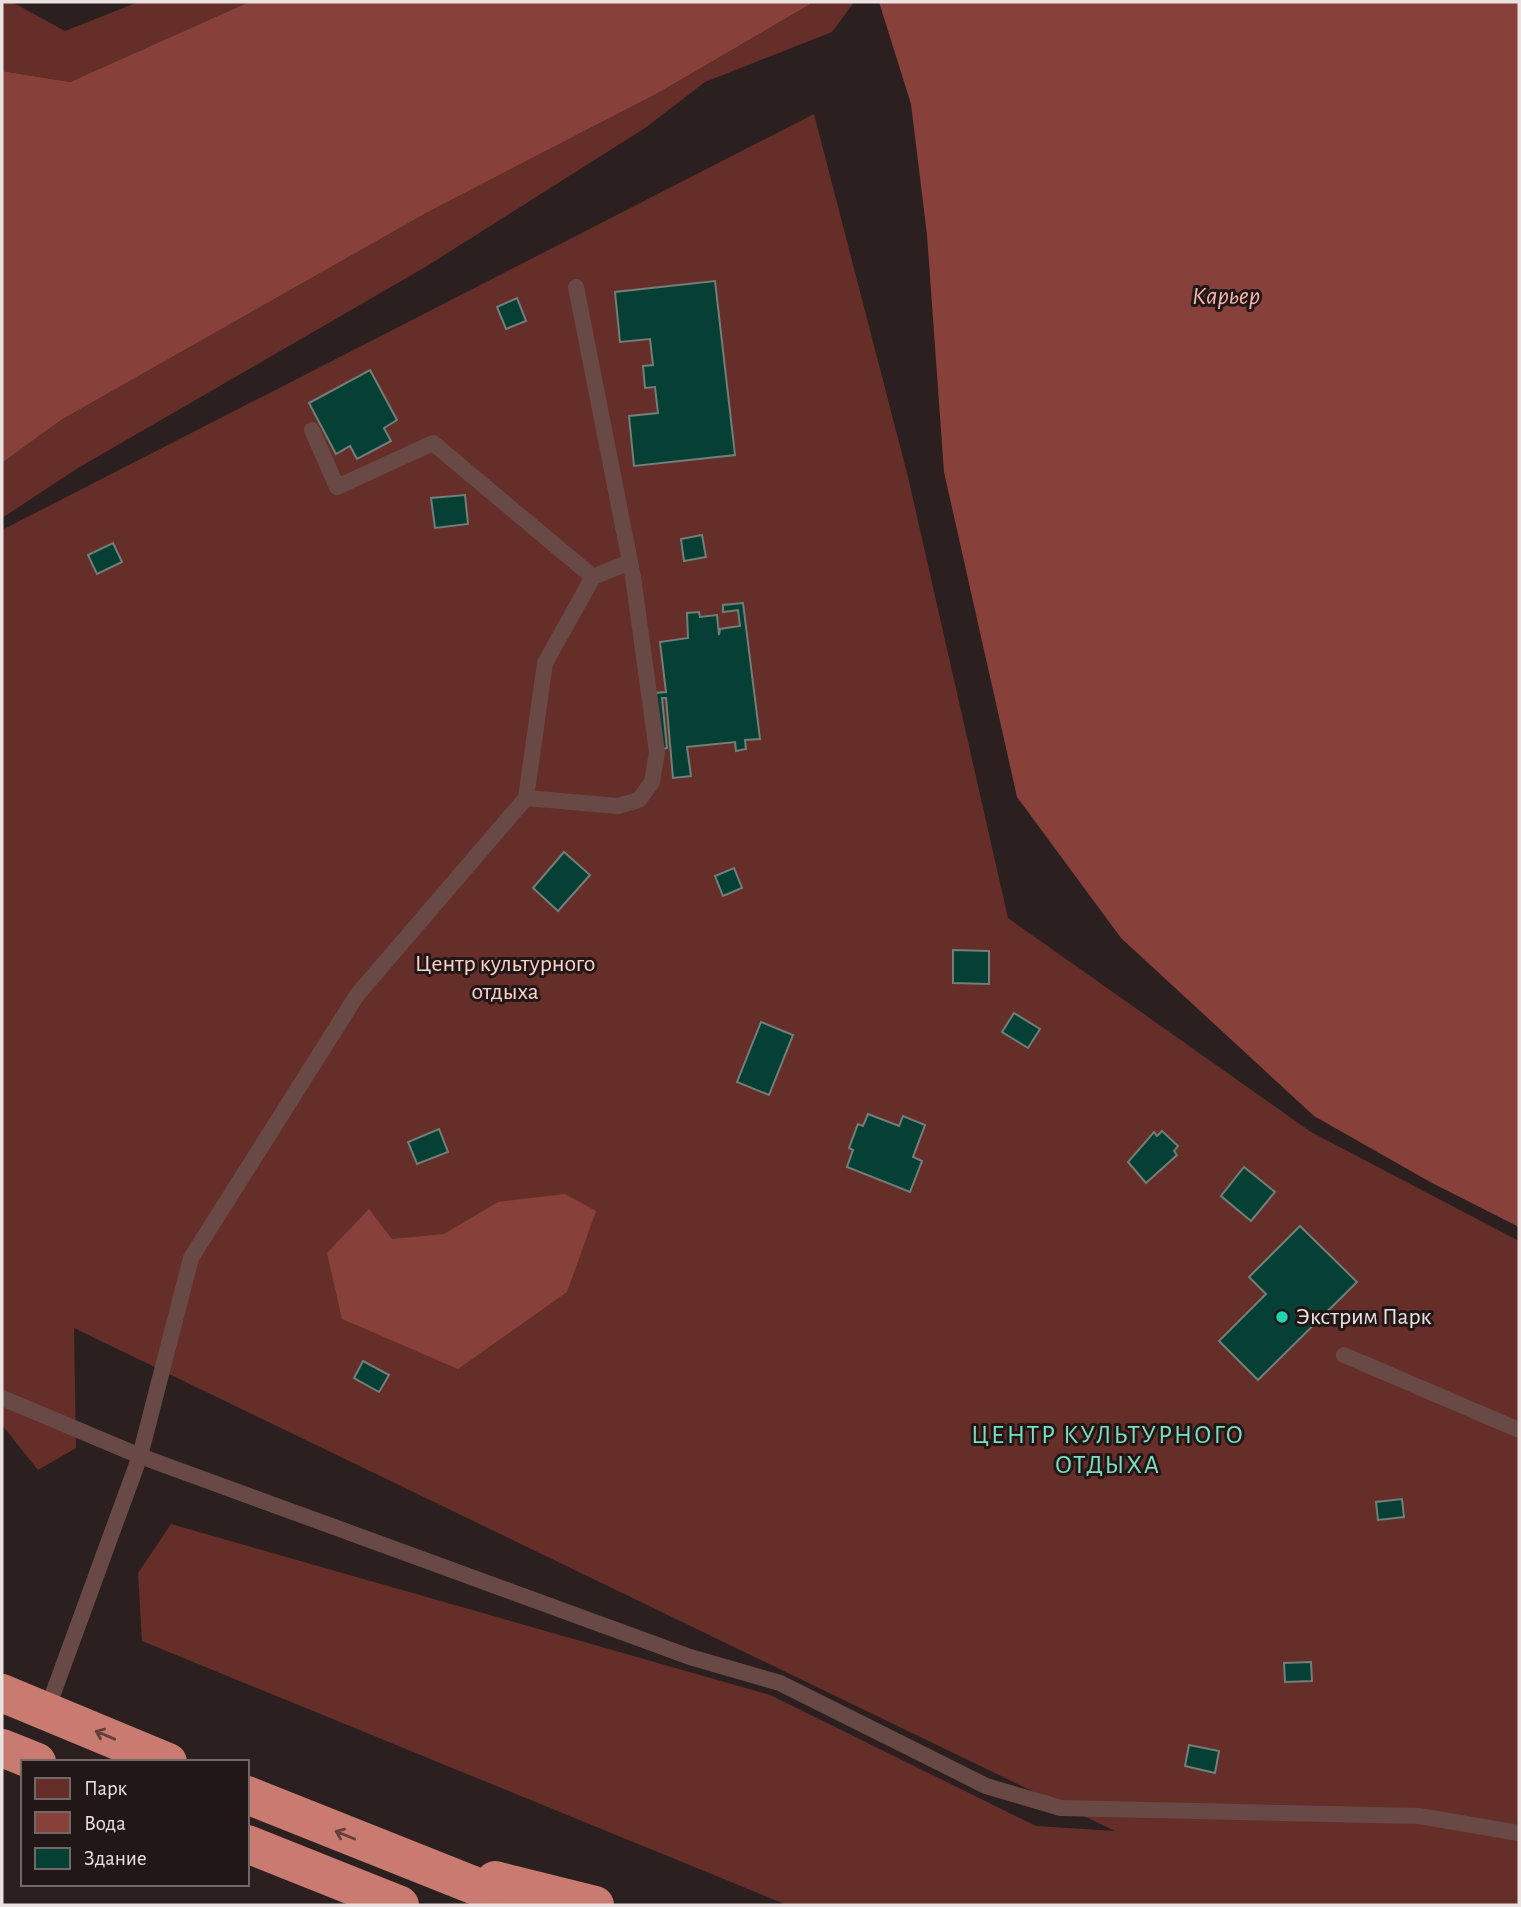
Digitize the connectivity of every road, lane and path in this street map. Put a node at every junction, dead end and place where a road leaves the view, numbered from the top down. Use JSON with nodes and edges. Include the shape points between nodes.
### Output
{"nodes":[{"id":1,"x":576,"y":287,"type":"dead end"},
{"id":2,"x":312,"y":430,"type":"dead end"},
{"id":3,"x":630,"y":562,"type":"junction"},
{"id":4,"x":593,"y":577,"type":"junction"},
{"id":5,"x":526,"y":798,"type":"junction"},
{"id":6,"x":1344,"y":1354,"type":"dead end"},
{"id":7,"x":2,"y":1398,"type":"edge"},
{"id":8,"x":1519,"y":1430,"type":"edge"},
{"id":9,"x":140,"y":1456,"type":"junction"},
{"id":10,"x":2,"y":1693,"type":"edge"},
{"id":11,"x":47,"y":1710,"type":"junction"},
{"id":12,"x":2,"y":1748,"type":"edge"},
{"id":13,"x":32,"y":1760,"type":"edge"},
{"id":14,"x":163,"y":1760,"type":"edge"},
{"id":15,"x":248,"y":1795,"type":"edge"},
{"id":16,"x":1519,"y":1833,"type":"edge"},
{"id":17,"x":248,"y":1844,"type":"edge"},
{"id":18,"x":390,"y":1853,"type":"junction"},
{"id":19,"x":400,"y":1905,"type":"edge"},
{"id":20,"x":523,"y":1905,"type":"edge"},
{"id":21,"x":595,"y":1905,"type":"edge"}],
"edges":[{"from":1,"to":3,"type":"lane"},
{"from":2,"to":4,"type":"lane","via":[[337,487],[433,443]]},
{"from":3,"to":4,"type":"lane"},
{"from":3,"to":5,"type":"lane","via":[[657,752],[652,782],[639,800],[618,806]]},
{"from":4,"to":5,"type":"lane","via":[[545,663]]},
{"from":5,"to":9,"type":"lane","via":[[357,995],[191,1258]]},
{"from":6,"to":8,"type":"lane"},
{"from":7,"to":9,"type":"lane"},
{"from":9,"to":11,"type":"lane"},
{"from":9,"to":16,"type":"lane","via":[[690,1657],[780,1683],[986,1786],[1061,1808],[1419,1816]]},
{"from":10,"to":11,"type":"highway"},
{"from":14,"to":11,"type":"highway","one_way":true},
{"from":12,"to":13,"type":"highway"},
{"from":18,"to":15,"type":"highway","one_way":true},
{"from":17,"to":19,"type":"highway"},
{"from":18,"to":20,"type":"highway"},
{"from":18,"to":21,"type":"highway"}]}
